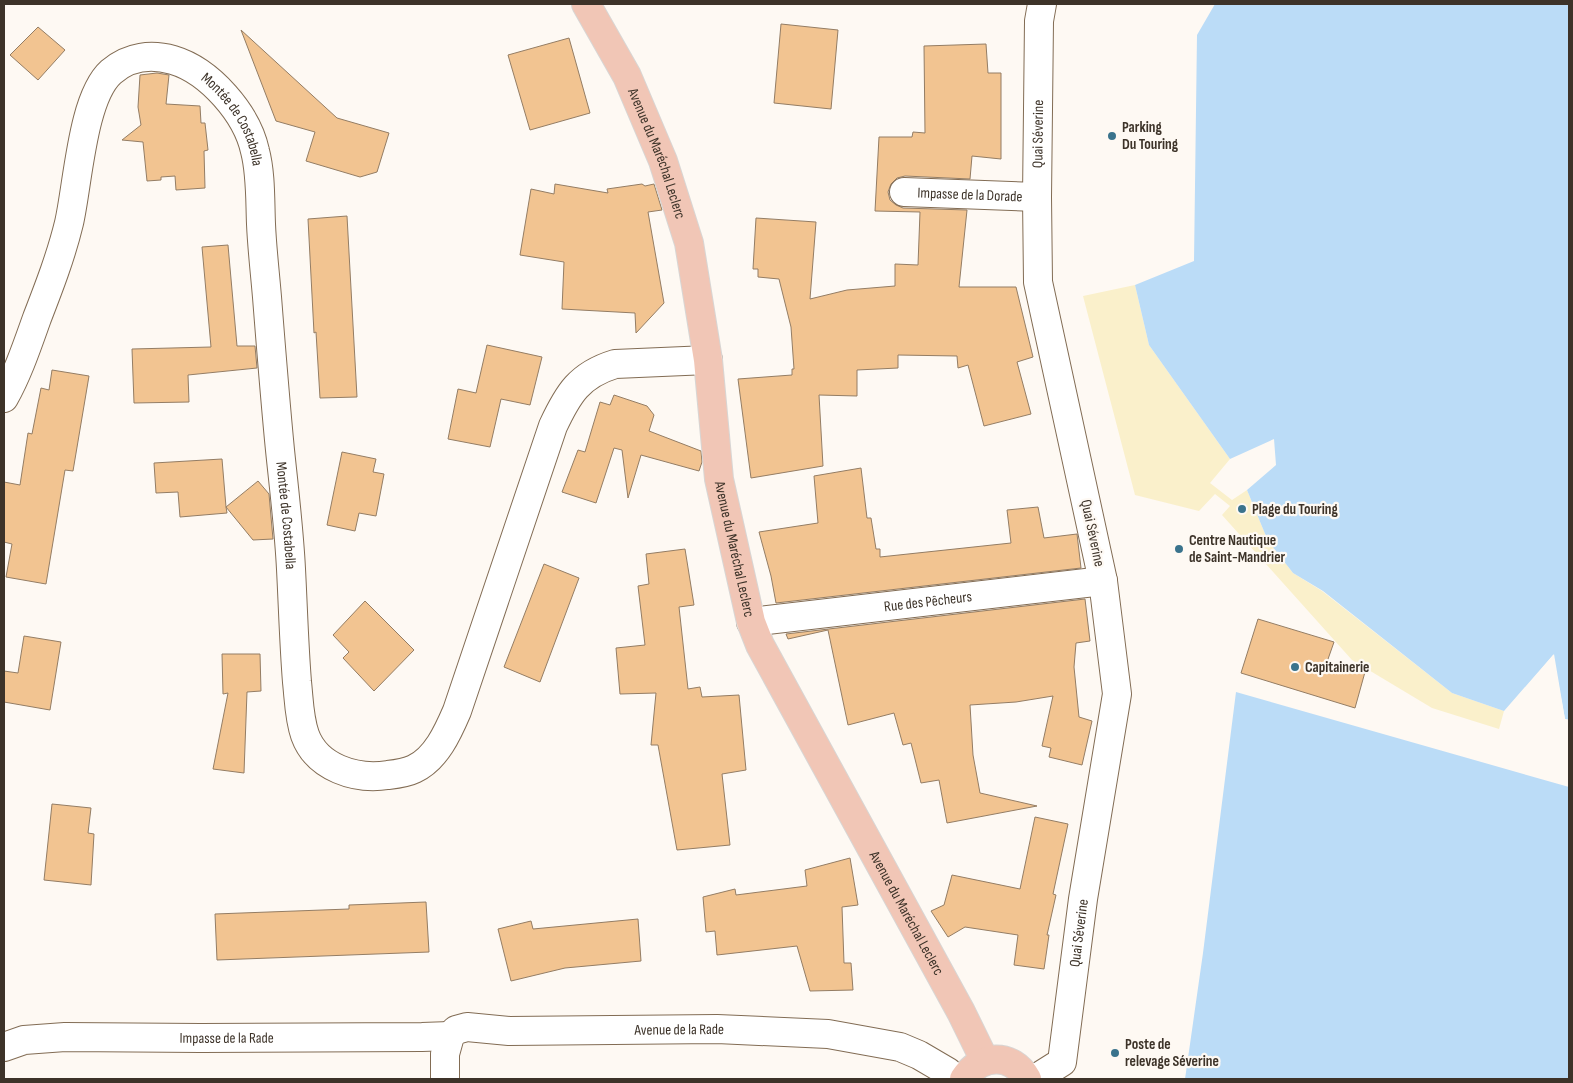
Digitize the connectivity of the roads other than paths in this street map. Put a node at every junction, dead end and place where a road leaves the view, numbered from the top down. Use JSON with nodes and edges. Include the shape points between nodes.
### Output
{"nodes":[{"id":1,"x":586,"y":4,"type":"edge"},
{"id":2,"x":1042,"y":4,"type":"edge"},
{"id":3,"x":904,"y":192,"type":"dead end"},
{"id":4,"x":1037,"y":197,"type":"junction"},
{"id":5,"x":708,"y":360,"type":"junction"},
{"id":6,"x":4,"y":398,"type":"edge"},
{"id":7,"x":1103,"y":581,"type":"junction"},
{"id":8,"x":751,"y":622,"type":"junction"},
{"id":9,"x":450,"y":1036,"type":"junction"},
{"id":10,"x":4,"y":1047,"type":"edge"},
{"id":11,"x":985,"y":1061,"type":"junction"},
{"id":12,"x":1061,"y":1070,"type":"edge"},
{"id":13,"x":956,"y":1075,"type":"edge"},
{"id":14,"x":445,"y":1079,"type":"edge"},
{"id":15,"x":1027,"y":1079,"type":"edge"},
{"id":16,"x":1035,"y":1079,"type":"edge"}],
"edges":[{"from":1,"to":5,"type":"main road","name":"Avenue du Maréchal Leclerc","via":[[627,76],[663,161],[689,243]]},
{"from":2,"to":4,"type":"street","name":"Quai Séverine","via":[[1039,22]]},
{"from":3,"to":4,"type":"street","name":"Impasse de la Dorade"},
{"from":4,"to":7,"type":"street","name":"Quai Séverine","via":[[1038,282]]},
{"from":5,"to":6,"type":"street","name":"Montée de Costabella","via":[[615,364],[590,374],[573,389],[553,426],[449,728],[440,745],[415,769],[380,776],[344,771],[324,761],[306,736],[295,659],[291,564],[255,150],[239,113],[202,75],[181,63],[160,57],[140,57],[120,64],[97,90],[89,113],[68,224],[58,258],[15,378]]},
{"from":5,"to":8,"type":"main road","name":"Avenue du Maréchal Leclerc","via":[[719,480]]},
{"from":7,"to":8,"type":"street","name":"Rue des Pêcheurs"},
{"from":7,"to":12,"type":"street","name":"Quai Séverine","via":[[1117,694],[1083,899]]},
{"from":8,"to":11,"type":"main road","name":"Avenue du Maréchal Leclerc","via":[[760,645]]},
{"from":9,"to":10,"type":"street","name":"Impasse de la Rade","via":[[65,1037],[24,1040]]},
{"from":9,"to":13,"type":"street","name":"Avenue de la Rade","via":[[467,1027],[509,1031],[717,1030],[828,1034],[900,1047]]},
{"from":9,"to":14,"type":"street","via":[[445,1054]]},
{"from":11,"to":13,"type":"main road"},
{"from":11,"to":15,"type":"main road","via":[[1007,1061]]},
{"from":12,"to":16,"type":"street","name":"Quai Séverine"}]}
